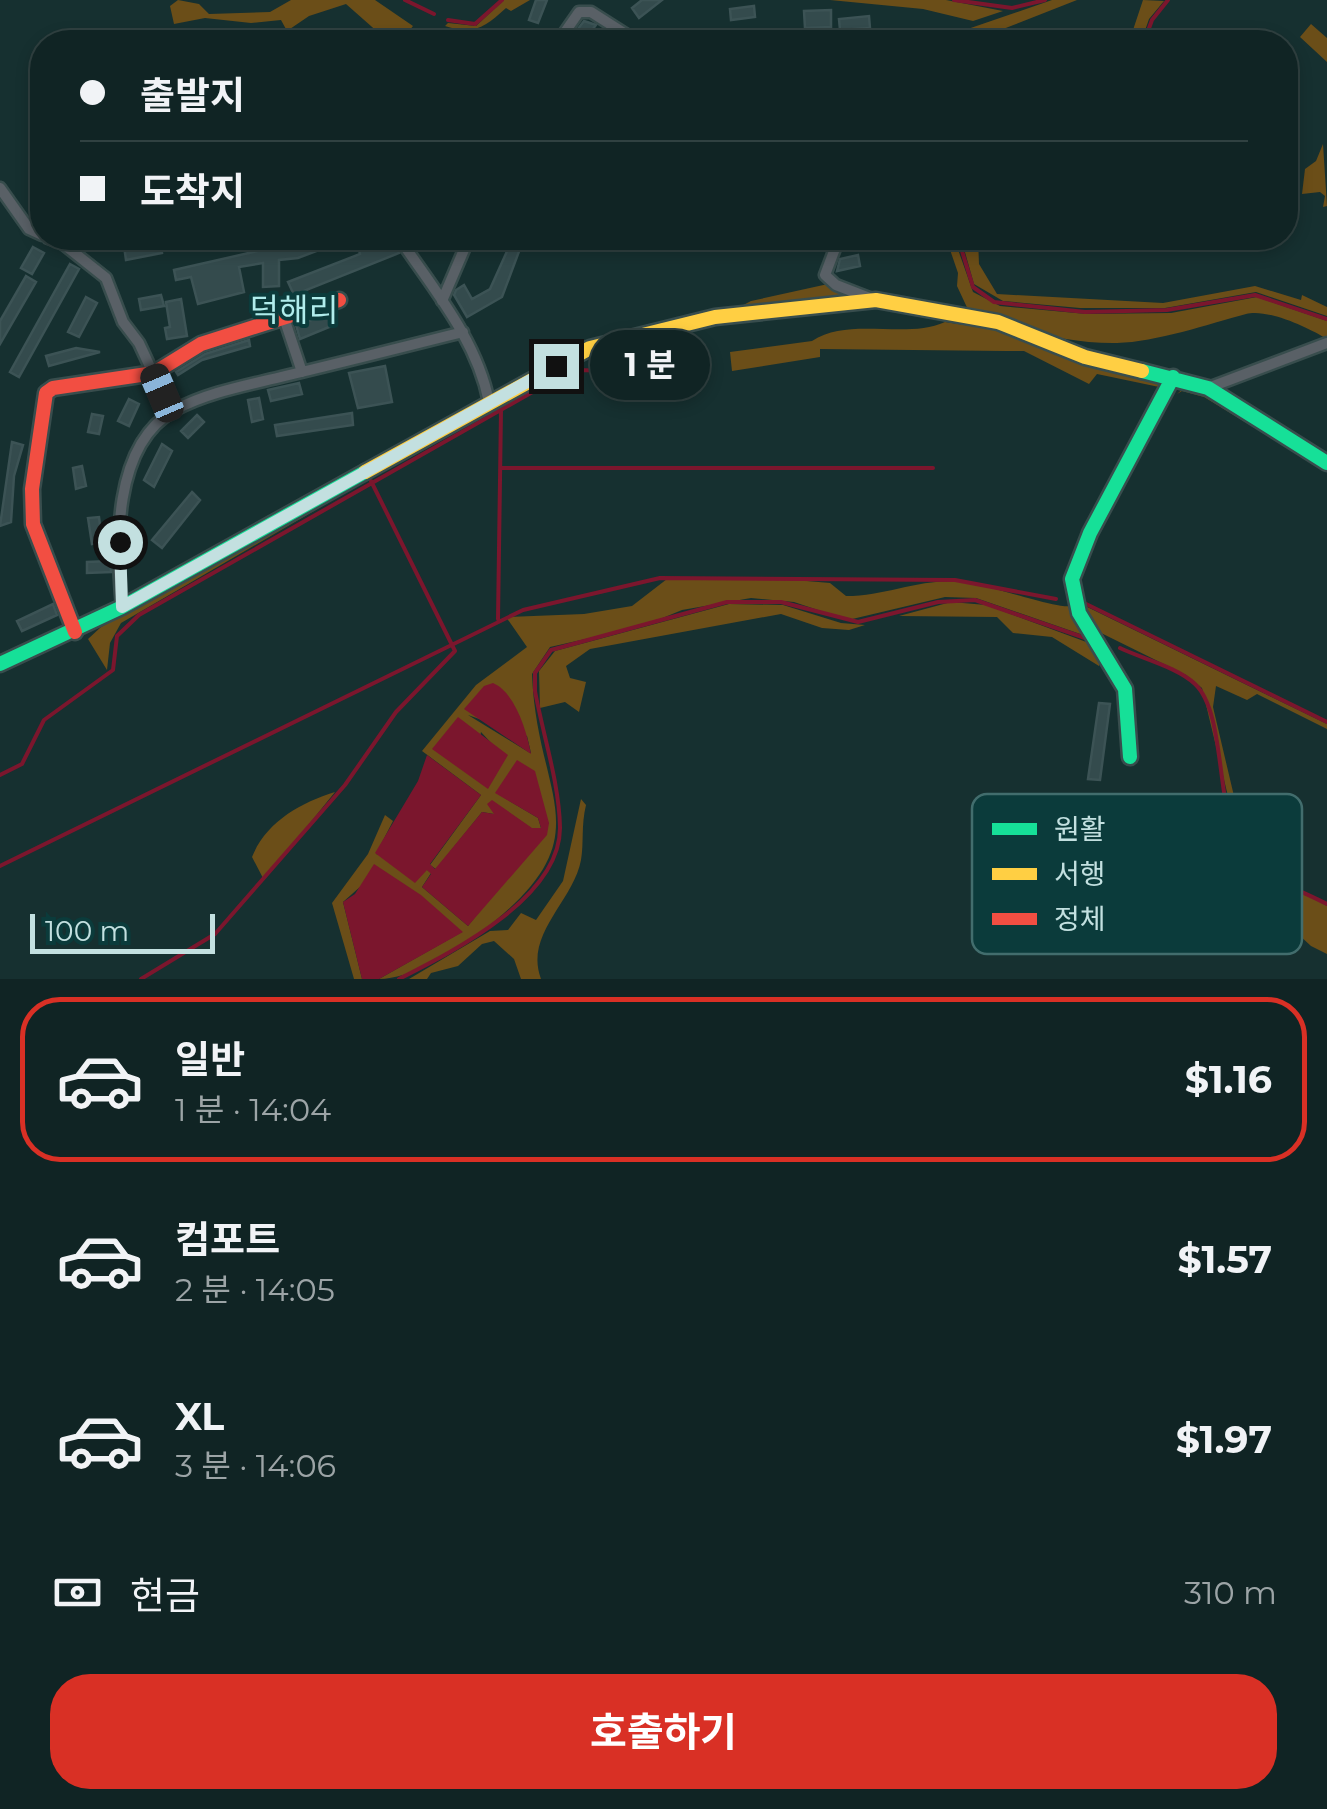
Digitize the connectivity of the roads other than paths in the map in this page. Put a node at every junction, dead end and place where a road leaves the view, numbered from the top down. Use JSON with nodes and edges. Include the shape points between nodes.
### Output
{"nodes":[{"id":1,"x":566,"y":30,"type":"edge"},
{"id":2,"x":619,"y":30,"type":"edge"},
{"id":3,"x":0,"y":188,"type":"edge"},
{"id":4,"x":30,"y":229,"type":"edge"},
{"id":5,"x":71,"y":250,"type":"edge"},
{"id":6,"x":407,"y":250,"type":"edge"},
{"id":7,"x":464,"y":250,"type":"edge"},
{"id":8,"x":834,"y":250,"type":"edge"},
{"id":9,"x":339,"y":300,"type":"dead end"},
{"id":10,"x":876,"y":300,"type":"junction"},
{"id":11,"x":442,"y":301,"type":"junction"},
{"id":12,"x":284,"y":318,"type":"junction"},
{"id":13,"x":463,"y":332,"type":"junction"},
{"id":14,"x":1327,"y":343,"type":"edge"},
{"id":15,"x":302,"y":372,"type":"junction"},
{"id":16,"x":154,"y":373,"type":"junction"},
{"id":17,"x":1173,"y":377,"type":"junction"},
{"id":18,"x":1208,"y":388,"type":"junction"},
{"id":19,"x":490,"y":402,"type":"junction"},
{"id":20,"x":171,"y":412,"type":"junction"},
{"id":21,"x":1327,"y":463,"type":"edge"},
{"id":22,"x":122,"y":607,"type":"junction"},
{"id":23,"x":75,"y":632,"type":"junction"},
{"id":24,"x":2,"y":658,"type":"edge"},
{"id":25,"x":1130,"y":757,"type":"dead end"}],
"edges":[{"from":1,"to":2,"type":"street","via":[[578,12]]},
{"from":3,"to":4,"type":"street"},
{"from":5,"to":16,"type":"street","via":[[106,278]]},
{"from":6,"to":11,"type":"street"},
{"from":7,"to":11,"type":"street"},
{"from":8,"to":10,"type":"street","via":[[825,274]]},
{"from":9,"to":12,"type":"street"},
{"from":10,"to":17,"type":"street","via":[[998,322],[1096,361]]},
{"from":10,"to":19,"type":"street","via":[[715,317],[607,342]]},
{"from":11,"to":13,"type":"street"},
{"from":12,"to":15,"type":"street"},
{"from":12,"to":16,"type":"street","via":[[201,344]]},
{"from":13,"to":15,"type":"street"},
{"from":13,"to":19,"type":"street"},
{"from":14,"to":18,"type":"street"},
{"from":15,"to":20,"type":"street"},
{"from":16,"to":20,"type":"street"},
{"from":16,"to":23,"type":"street","via":[[53,388],[42,404],[33,524]]},
{"from":17,"to":18,"type":"street"},
{"from":17,"to":25,"type":"street","via":[[1072,579],[1079,614],[1125,688]]},
{"from":18,"to":21,"type":"street"},
{"from":19,"to":22,"type":"street"},
{"from":20,"to":22,"type":"street","via":[[141,448],[126,488],[118,571]]},
{"from":22,"to":23,"type":"street"},
{"from":23,"to":24,"type":"street"}]}
